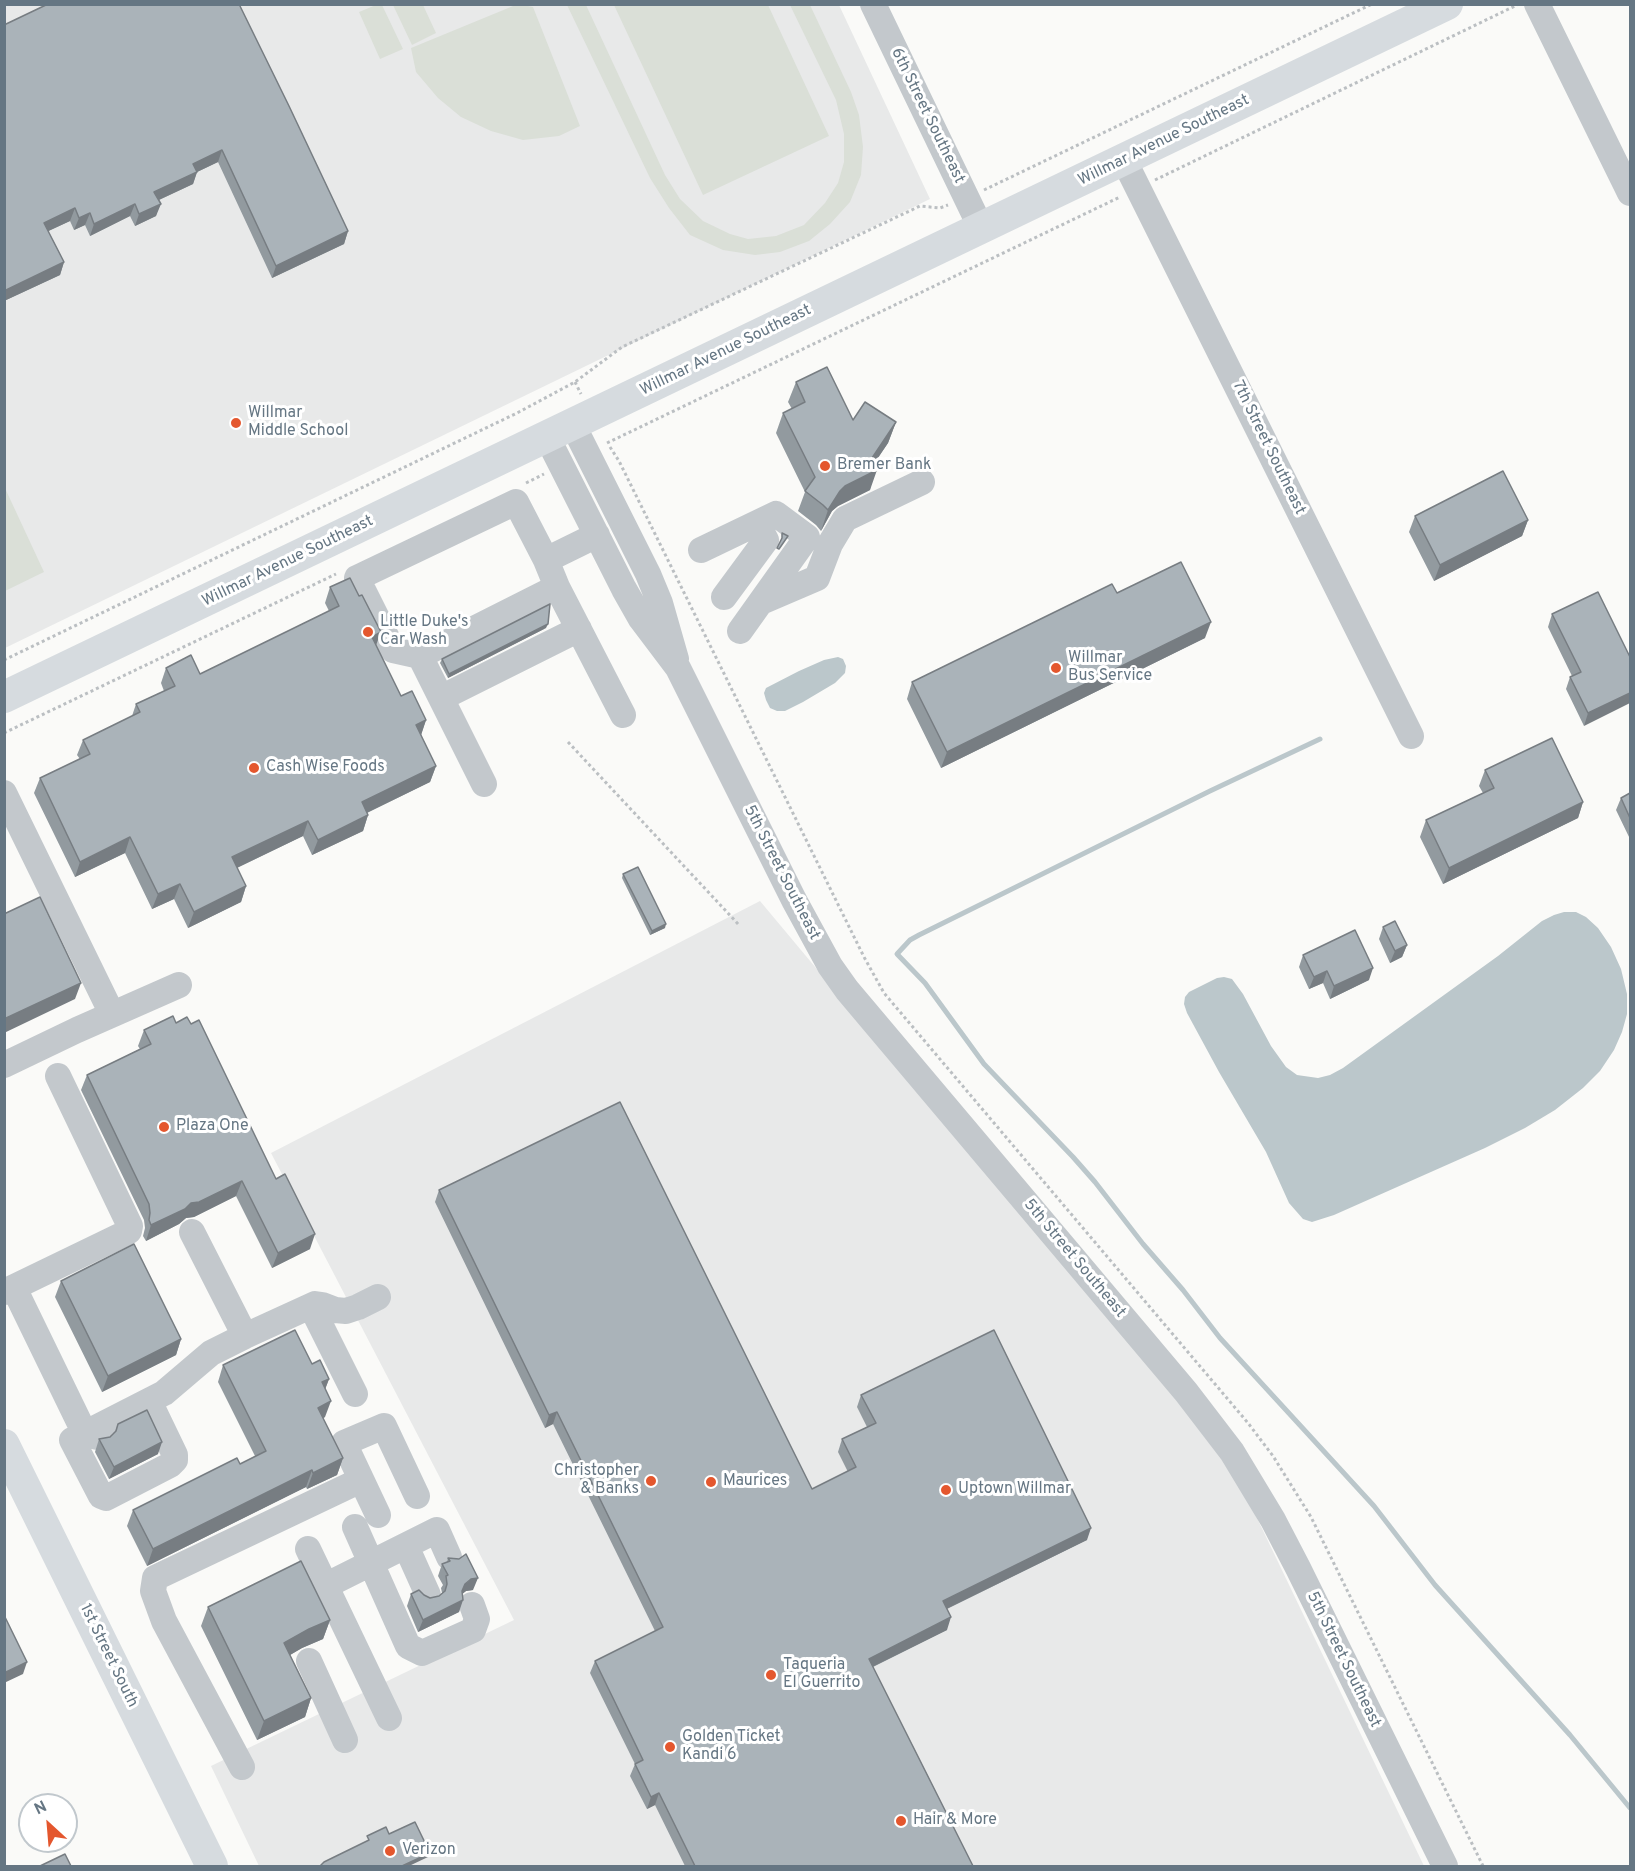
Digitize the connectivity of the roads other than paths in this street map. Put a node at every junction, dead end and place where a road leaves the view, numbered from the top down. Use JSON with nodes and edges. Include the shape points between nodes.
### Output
{"nodes":[{"id":1,"x":873,"y":4,"type":"edge"},
{"id":2,"x":1447,"y":4,"type":"edge"},
{"id":3,"x":1538,"y":4,"type":"edge"},
{"id":4,"x":1124,"y":160,"type":"junction"},
{"id":5,"x":1630,"y":192,"type":"edge"},
{"id":6,"x":981,"y":228,"type":"junction"},
{"id":7,"x":570,"y":426,"type":"junction"},
{"id":8,"x":922,"y":482,"type":"dead end"},
{"id":9,"x":757,"y":523,"type":"junction"},
{"id":10,"x":597,"y":535,"type":"junction"},
{"id":11,"x":701,"y":550,"type":"dead end"},
{"id":12,"x":546,"y":560,"type":"junction"},
{"id":13,"x":557,"y":587,"type":"junction"},
{"id":14,"x":724,"y":597,"type":"dead end"},
{"id":15,"x":761,"y":602,"type":"junction"},
{"id":16,"x":579,"y":629,"type":"junction"},
{"id":17,"x":740,"y":632,"type":"dead end"},
{"id":18,"x":420,"y":656,"type":"junction"},
{"id":19,"x":678,"y":668,"type":"junction"},
{"id":20,"x":4,"y":697,"type":"edge"},
{"id":21,"x":441,"y":698,"type":"junction"},
{"id":22,"x":623,"y":715,"type":"dead end"},
{"id":23,"x":1411,"y":736,"type":"dead end"},
{"id":24,"x":484,"y":784,"type":"dead end"},
{"id":25,"x":4,"y":793,"type":"edge"},
{"id":26,"x":179,"y":985,"type":"dead end"},
{"id":27,"x":112,"y":1014,"type":"junction"},
{"id":28,"x":4,"y":1065,"type":"edge"},
{"id":29,"x":58,"y":1076,"type":"dead end"},
{"id":30,"x":192,"y":1232,"type":"dead end"},
{"id":31,"x":9,"y":1290,"type":"edge"},
{"id":32,"x":378,"y":1297,"type":"dead end"},
{"id":33,"x":310,"y":1306,"type":"junction"},
{"id":34,"x":245,"y":1336,"type":"junction"},
{"id":35,"x":355,"y":1394,"type":"dead end"},
{"id":36,"x":151,"y":1406,"type":"junction"},
{"id":37,"x":85,"y":1434,"type":"junction"},
{"id":38,"x":4,"y":1445,"type":"edge"},
{"id":39,"x":361,"y":1480,"type":"junction"},
{"id":40,"x":417,"y":1496,"type":"dead end"},
{"id":41,"x":378,"y":1515,"type":"dead end"},
{"id":42,"x":355,"y":1527,"type":"dead end"},
{"id":43,"x":406,"y":1546,"type":"junction"},
{"id":44,"x":308,"y":1550,"type":"dead end"},
{"id":45,"x":449,"y":1557,"type":"edge"},
{"id":46,"x":371,"y":1563,"type":"junction"},
{"id":47,"x":325,"y":1586,"type":"junction"},
{"id":48,"x":428,"y":1595,"type":"edge"},
{"id":49,"x":472,"y":1605,"type":"dead end"},
{"id":50,"x":309,"y":1661,"type":"dead end"},
{"id":51,"x":389,"y":1718,"type":"dead end"},
{"id":52,"x":345,"y":1740,"type":"dead end"},
{"id":53,"x":242,"y":1767,"type":"dead end"},
{"id":54,"x":212,"y":1866,"type":"edge"},
{"id":55,"x":1445,"y":1866,"type":"edge"}],
"edges":[{"from":1,"to":6,"type":"street","name":"6th Street Southeast"},
{"from":2,"to":4,"type":"main road","name":"Willmar Avenue Southeast"},
{"from":3,"to":5,"type":"street"},
{"from":4,"to":6,"type":"main road","name":"Willmar Avenue Southeast"},
{"from":4,"to":23,"type":"street","name":"7th Street Southeast"},
{"from":6,"to":7,"type":"main road","name":"Willmar Avenue Southeast"},
{"from":7,"to":10,"type":"street","name":"5th Street Southeast","via":[[561,465]]},
{"from":7,"to":19,"type":"street","name":"5th Street Southeast","via":[[648,574],[670,632]]},
{"from":7,"to":20,"type":"main road","name":"Willmar Avenue Southeast"},
{"from":8,"to":15,"type":"street","via":[[845,519],[816,578]]},
{"from":9,"to":11,"type":"street"},
{"from":9,"to":14,"type":"street","via":[[766,540]]},
{"from":9,"to":15,"type":"street","via":[[776,514],[807,537]]},
{"from":10,"to":12,"type":"street"},
{"from":10,"to":19,"type":"street","name":"5th Street Southeast","via":[[642,619]]},
{"from":12,"to":13,"type":"street"},
{"from":12,"to":18,"type":"street","via":[[516,502],[357,578],[393,650]]},
{"from":13,"to":16,"type":"street"},
{"from":13,"to":18,"type":"street"},
{"from":15,"to":17,"type":"street"},
{"from":16,"to":21,"type":"street"},
{"from":16,"to":22,"type":"street"},
{"from":18,"to":21,"type":"street"},
{"from":19,"to":55,"type":"street","name":"5th Street Southeast","via":[[794,900],[841,983],[1186,1392],[1251,1482],[1298,1568]]},
{"from":21,"to":24,"type":"street"},
{"from":25,"to":27,"type":"street"},
{"from":26,"to":27,"type":"street"},
{"from":27,"to":28,"type":"street"},
{"from":29,"to":31,"type":"street","via":[[129,1231]]},
{"from":30,"to":34,"type":"street"},
{"from":31,"to":37,"type":"street"},
{"from":32,"to":33,"type":"street","via":[[346,1311]]},
{"from":33,"to":34,"type":"street"},
{"from":33,"to":35,"type":"street"},
{"from":34,"to":36,"type":"street","via":[[212,1353]]},
{"from":36,"to":37,"type":"street"},
{"from":36,"to":37,"type":"street","via":[[175,1460],[106,1498],[97,1492],[72,1440]]},
{"from":38,"to":54,"type":"main road","name":"1st Street South"},
{"from":39,"to":40,"type":"street","via":[[344,1443],[384,1426]]},
{"from":39,"to":41,"type":"street"},
{"from":39,"to":53,"type":"street","via":[[155,1578],[153,1591],[164,1621]]},
{"from":42,"to":46,"type":"street"},
{"from":43,"to":45,"type":"street","via":[[437,1530]]},
{"from":43,"to":46,"type":"street"},
{"from":43,"to":48,"type":"street"},
{"from":44,"to":47,"type":"street"},
{"from":46,"to":47,"type":"street"},
{"from":46,"to":49,"type":"street","via":[[408,1646],[422,1653],[444,1631],[472,1630],[477,1618]]},
{"from":47,"to":51,"type":"street"},
{"from":50,"to":52,"type":"street"}]}
